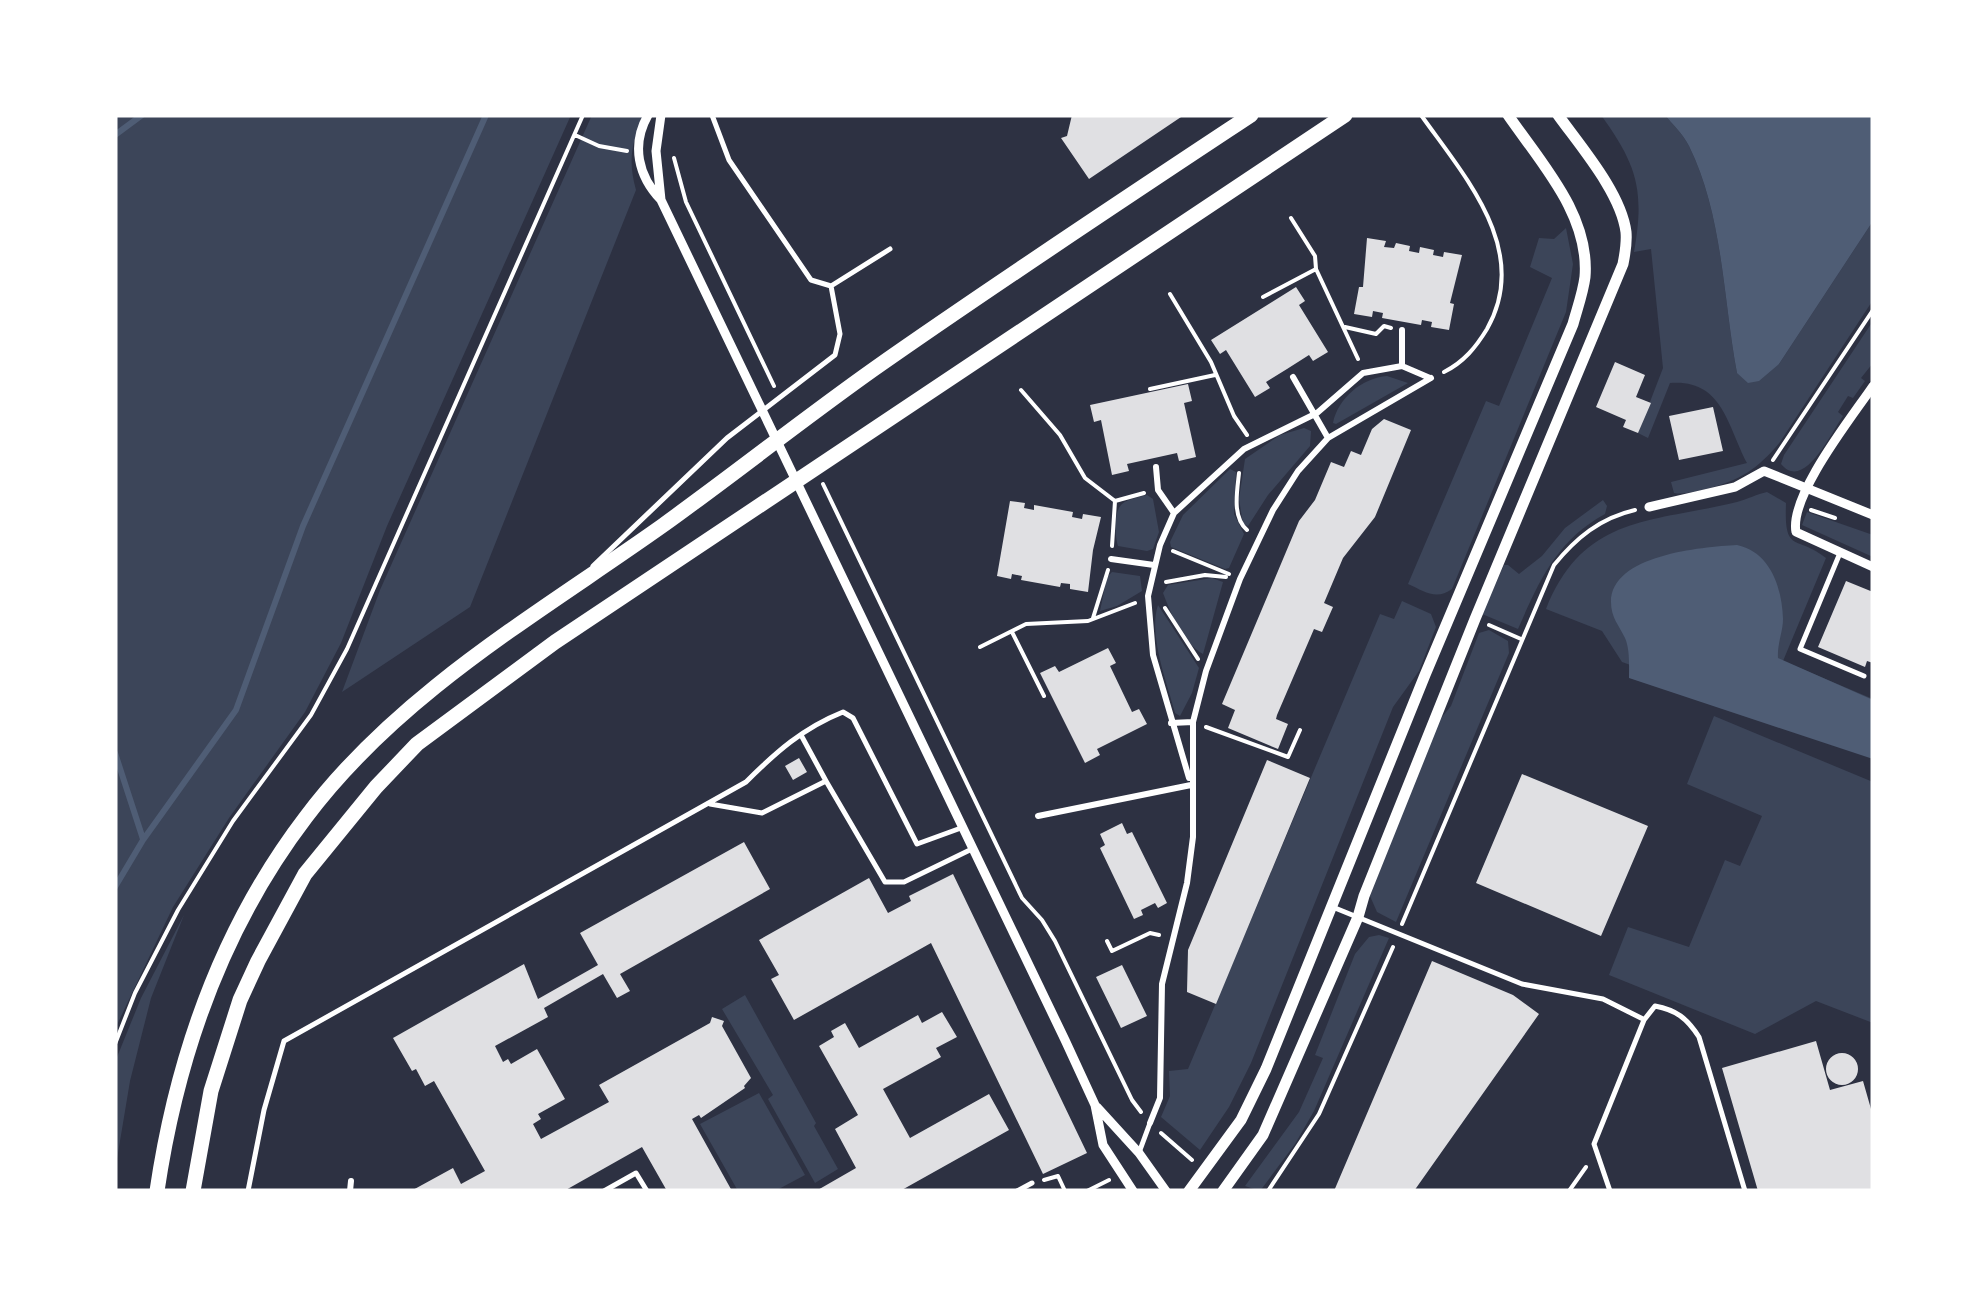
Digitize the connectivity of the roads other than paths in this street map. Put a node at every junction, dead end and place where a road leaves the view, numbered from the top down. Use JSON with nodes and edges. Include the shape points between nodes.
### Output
{"nodes":[{"id":1,"x":648,"y":115,"type":"edge"},
{"id":2,"x":661,"y":115,"type":"edge"},
{"id":3,"x":712,"y":115,"type":"edge"},
{"id":4,"x":1250,"y":115,"type":"edge"},
{"id":5,"x":1345,"y":115,"type":"edge"},
{"id":6,"x":1508,"y":115,"type":"edge"},
{"id":7,"x":1558,"y":115,"type":"edge"},
{"id":8,"x":661,"y":200,"type":"junction"},
{"id":9,"x":890,"y":250,"type":"dead end"},
{"id":10,"x":831,"y":286,"type":"junction"},
{"id":11,"x":1402,"y":330,"type":"road end"},
{"id":12,"x":1402,"y":366,"type":"junction"},
{"id":13,"x":1292,"y":377,"type":"dead end"},
{"id":14,"x":1873,"y":386,"type":"edge"},
{"id":15,"x":1316,"y":413,"type":"junction"},
{"id":16,"x":1328,"y":438,"type":"junction"},
{"id":17,"x":1156,"y":467,"type":"dead end"},
{"id":18,"x":1807,"y":486,"type":"junction"},
{"id":19,"x":1649,"y":507,"type":"road end"},
{"id":20,"x":1174,"y":512,"type":"junction"},
{"id":21,"x":1873,"y":515,"type":"edge"},
{"id":22,"x":1840,"y":553,"type":"junction"},
{"id":23,"x":1111,"y":559,"type":"dead end"},
{"id":24,"x":1154,"y":565,"type":"junction"},
{"id":25,"x":1873,"y":567,"type":"edge"},
{"id":26,"x":556,"y":602,"type":"junction"},
{"id":27,"x":1864,"y":676,"type":"dead end"},
{"id":28,"x":1193,"y":722,"type":"junction"},
{"id":29,"x":1171,"y":723,"type":"junction"},
{"id":30,"x":801,"y":734,"type":"junction"},
{"id":31,"x":826,"y":780,"type":"junction"},
{"id":32,"x":1191,"y":785,"type":"junction"},
{"id":33,"x":708,"y":804,"type":"junction"},
{"id":34,"x":1038,"y":816,"type":"dead end"},
{"id":35,"x":964,"y":827,"type":"junction"},
{"id":36,"x":974,"y":848,"type":"junction"},
{"id":37,"x":1332,"y":907,"type":"junction"},
{"id":38,"x":1358,"y":917,"type":"junction"},
{"id":39,"x":1644,"y":1020,"type":"junction"},
{"id":40,"x":1095,"y":1105,"type":"junction"},
{"id":41,"x":1150,"y":1123,"type":"joint"},
{"id":42,"x":1138,"y":1153,"type":"junction"},
{"id":43,"x":352,"y":1181,"type":"dead end"},
{"id":44,"x":1032,"y":1183,"type":"road end"},
{"id":45,"x":157,"y":1191,"type":"edge"},
{"id":46,"x":193,"y":1191,"type":"edge"},
{"id":47,"x":248,"y":1191,"type":"edge"},
{"id":48,"x":350,"y":1191,"type":"edge"},
{"id":49,"x":604,"y":1191,"type":"edge"},
{"id":50,"x":647,"y":1191,"type":"edge"},
{"id":51,"x":1018,"y":1191,"type":"edge"},
{"id":52,"x":1133,"y":1191,"type":"edge"},
{"id":53,"x":1166,"y":1191,"type":"edge"},
{"id":54,"x":1190,"y":1191,"type":"edge"},
{"id":55,"x":1223,"y":1191,"type":"edge"},
{"id":56,"x":1610,"y":1191,"type":"edge"},
{"id":57,"x":1745,"y":1191,"type":"edge"}],
"edges":[{"from":1,"to":8,"type":"street","via":[[638,159]]},
{"from":2,"to":8,"type":"street"},
{"from":3,"to":10,"type":"lane","via":[[729,160],[811,280]]},
{"from":4,"to":26,"type":"main road","via":[[967,304]]},
{"from":5,"to":46,"type":"main road","via":[[539,653],[417,744],[304,874],[279,918],[225,1042]]},
{"from":6,"to":37,"type":"street","via":[[1569,205],[1584,246],[1584,283],[1573,324]]},
{"from":7,"to":38,"type":"street","via":[[1622,217],[1623,264]]},
{"from":8,"to":35,"type":"street"},
{"from":9,"to":10,"type":"lane"},
{"from":10,"to":26,"type":"lane","via":[[840,334],[836,355],[727,438]]},
{"from":11,"to":12,"type":"street"},
{"from":12,"to":15,"type":"street","via":[[1363,373]]},
{"from":12,"to":16,"type":"street","via":[[1431,378]]},
{"from":13,"to":15,"type":"street"},
{"from":14,"to":18,"type":"street"},
{"from":15,"to":16,"type":"street"},
{"from":15,"to":20,"type":"street","via":[[1244,449]]},
{"from":16,"to":28,"type":"street","via":[[1298,471],[1240,579]]},
{"from":17,"to":20,"type":"street","via":[[1158,490]]},
{"from":18,"to":19,"type":"street","via":[[1764,471],[1735,487]]},
{"from":18,"to":21,"type":"street"},
{"from":18,"to":22,"type":"street","via":[[1796,532]]},
{"from":20,"to":24,"type":"street"},
{"from":22,"to":25,"type":"street"},
{"from":22,"to":27,"type":"lane","via":[[1800,648]]},
{"from":23,"to":24,"type":"street"},
{"from":24,"to":29,"type":"street","via":[[1148,596],[1153,654]]},
{"from":26,"to":45,"type":"main road","via":[[433,688],[306,817],[242,917],[204,1001],[174,1094]]},
{"from":28,"to":29,"type":"street"},
{"from":28,"to":32,"type":"street"},
{"from":29,"to":32,"type":"street"},
{"from":30,"to":31,"type":"lane"},
{"from":30,"to":33,"type":"lane","via":[[746,782]]},
{"from":30,"to":35,"type":"lane","via":[[843,712],[853,718],[917,844]]},
{"from":31,"to":33,"type":"lane","via":[[762,813]]},
{"from":31,"to":36,"type":"lane","via":[[885,882],[904,882]]},
{"from":32,"to":34,"type":"street"},
{"from":32,"to":41,"type":"street","via":[[1193,837],[1162,984],[1160,1098]]},
{"from":33,"to":47,"type":"lane","via":[[284,1041]]},
{"from":35,"to":36,"type":"street"},
{"from":36,"to":40,"type":"street"},
{"from":37,"to":38,"type":"lane"},
{"from":37,"to":54,"type":"street","via":[[1241,1120]]},
{"from":38,"to":39,"type":"lane","via":[[1522,984],[1602,998]]},
{"from":38,"to":55,"type":"street","via":[[1263,1135]]},
{"from":39,"to":56,"type":"lane","via":[[1594,1144]]},
{"from":39,"to":57,"type":"lane","via":[[1655,1006],[1670,1009],[1699,1036]]},
{"from":40,"to":42,"type":"street"},
{"from":40,"to":52,"type":"street","via":[[1103,1145]]},
{"from":41,"to":42,"type":"lane"},
{"from":42,"to":53,"type":"street"},
{"from":43,"to":48,"type":"street"},
{"from":44,"to":51,"type":"lane"},
{"from":49,"to":50,"type":"lane","via":[[636,1172]]}]}
